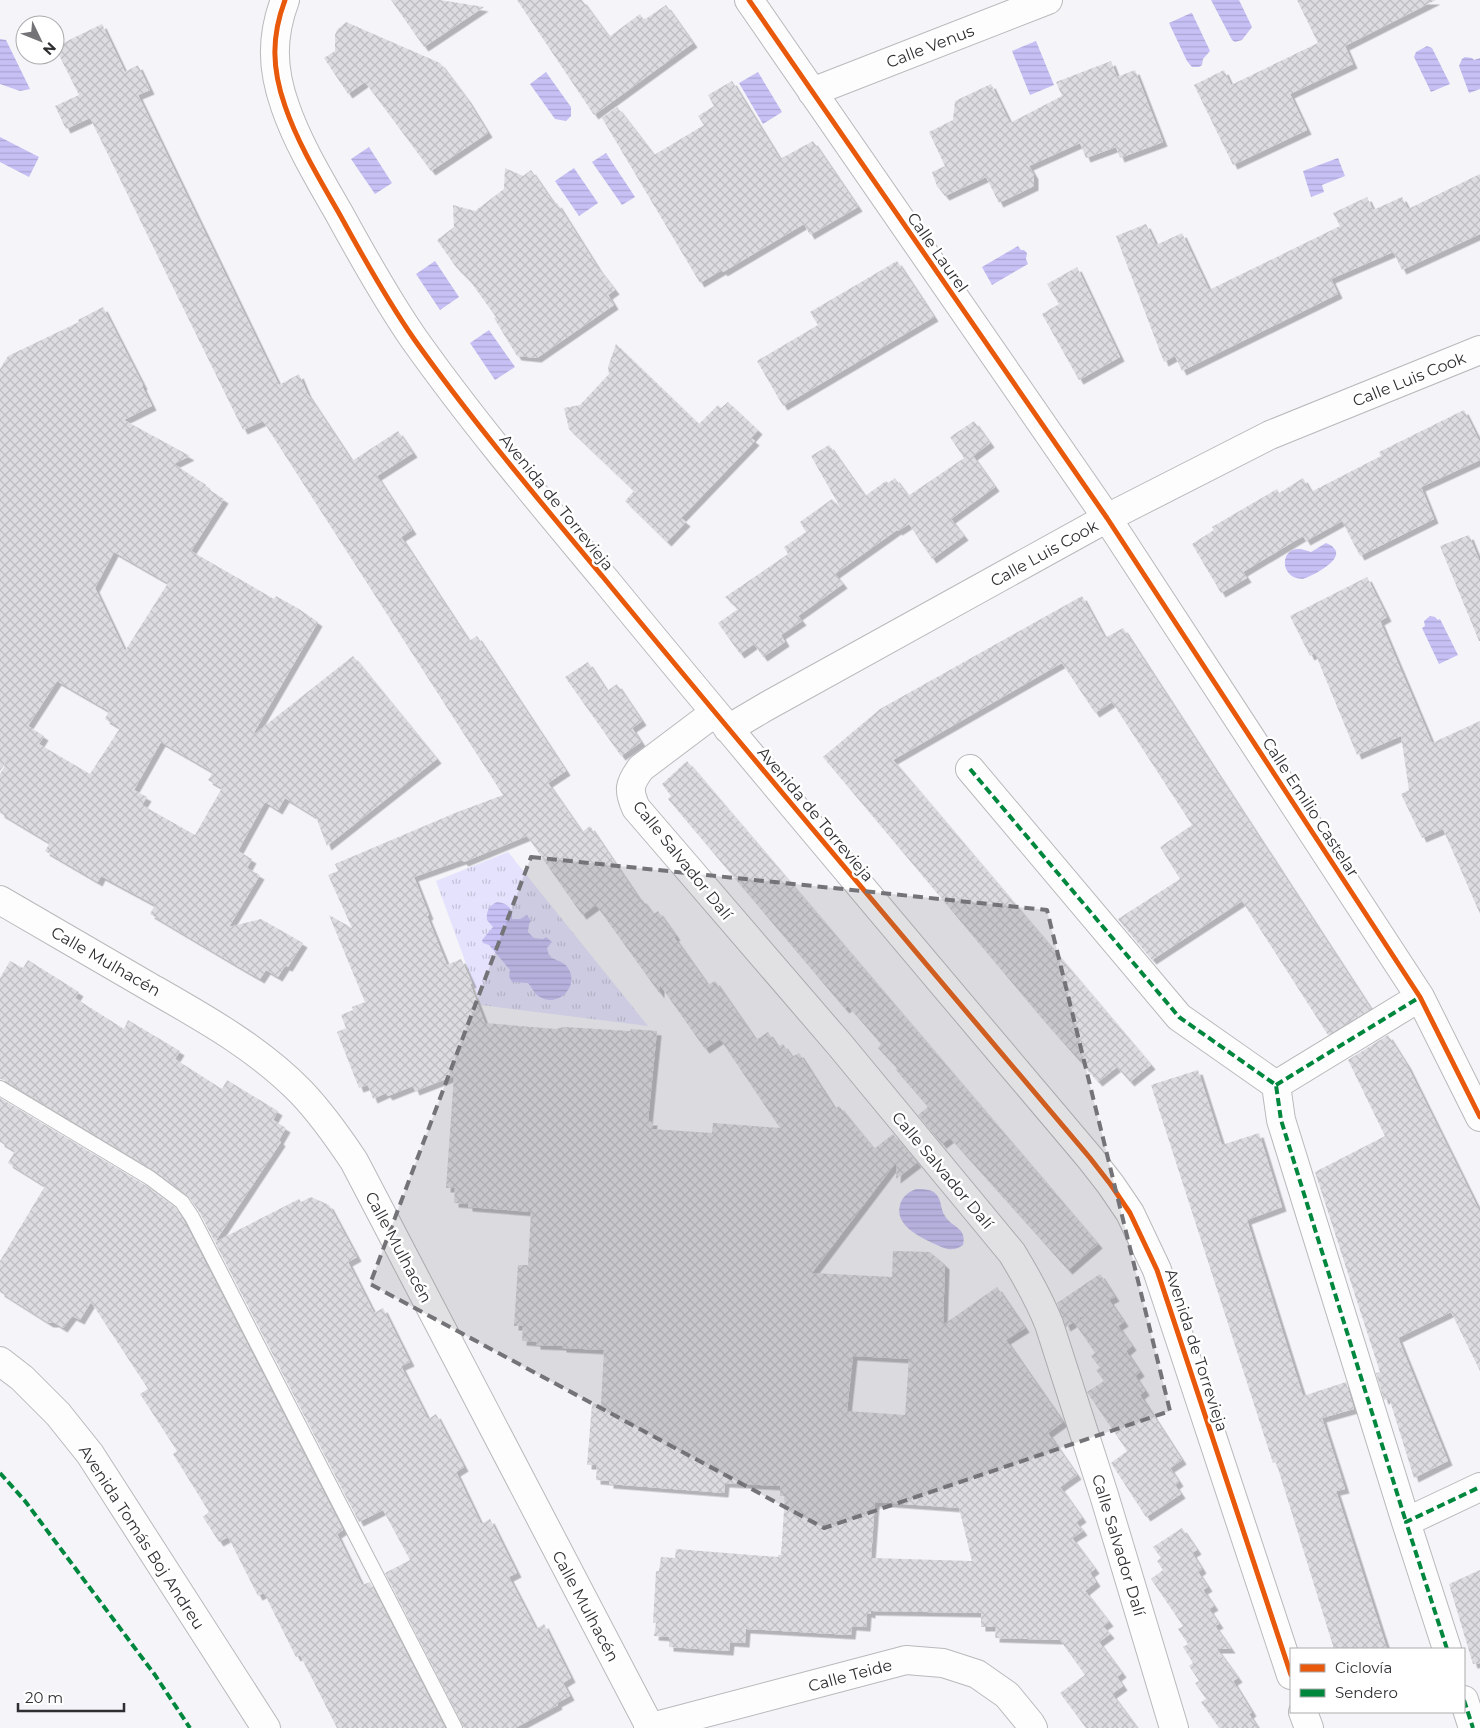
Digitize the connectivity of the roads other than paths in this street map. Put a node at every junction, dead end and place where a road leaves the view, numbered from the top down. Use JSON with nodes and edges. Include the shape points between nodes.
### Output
{"nodes":[{"id":1,"x":285,"y":0,"type":"edge"},
{"id":2,"x":749,"y":0,"type":"edge"},
{"id":3,"x":1048,"y":0,"type":"edge"},
{"id":4,"x":812,"y":92,"type":"junction"},
{"id":5,"x":1480,"y":350,"type":"edge"},
{"id":6,"x":1107,"y":518,"type":"junction"},
{"id":7,"x":721,"y":721,"type":"junction"},
{"id":8,"x":970,"y":769,"type":"dead end"},
{"id":9,"x":0,"y":900,"type":"edge"},
{"id":10,"x":1420,"y":997,"type":"junction"},
{"id":11,"x":1276,"y":1085,"type":"junction"},
{"id":12,"x":0,"y":1088,"type":"edge"},
{"id":13,"x":1480,"y":1117,"type":"edge"},
{"id":14,"x":0,"y":1361,"type":"edge"},
{"id":15,"x":1480,"y":1487,"type":"edge"},
{"id":16,"x":1406,"y":1522,"type":"junction"},
{"id":17,"x":1448,"y":1648,"type":"edge"},
{"id":18,"x":1290,"y":1672,"type":"edge"},
{"id":19,"x":1465,"y":1703,"type":"edge"},
{"id":20,"x":1303,"y":1713,"type":"edge"},
{"id":21,"x":266,"y":1728,"type":"edge"},
{"id":22,"x":454,"y":1728,"type":"edge"},
{"id":23,"x":649,"y":1728,"type":"edge"},
{"id":24,"x":1033,"y":1728,"type":"edge"},
{"id":25,"x":1174,"y":1728,"type":"edge"},
{"id":26,"x":1309,"y":1728,"type":"edge"},
{"id":27,"x":1473,"y":1728,"type":"edge"}],
"edges":[{"from":1,"to":7,"type":"street","name":"Avenida de Torrevieja","via":[[274,50],[275,69],[285,106],[303,148],[360,250],[412,335],[468,413]]},
{"from":2,"to":4,"type":"street","name":"Calle Laurel"},
{"from":3,"to":4,"type":"street","name":"Calle Venus"},
{"from":4,"to":6,"type":"street","name":"Calle Laurel"},
{"from":5,"to":6,"type":"street","name":"Calle Luis Cook","via":[[1270,435]]},
{"from":6,"to":7,"type":"street","name":"Calle Luis Cook","via":[[767,706]]},
{"from":6,"to":10,"type":"street","name":"Calle Emilio Castelar"},
{"from":7,"to":18,"type":"street","name":"Avenida de Torrevieja","via":[[1090,1158],[1130,1213],[1158,1270]]},
{"from":7,"to":25,"type":"street","name":"Calle Salvador Dalí","via":[[641,768],[632,780],[630,794],[636,808],[846,1053],[1012,1253],[1027,1277],[1049,1324]]},
{"from":8,"to":11,"type":"street","via":[[1179,1017]]},
{"from":9,"to":23,"type":"street","name":"Calle Mulhacén","via":[[234,1038],[268,1062],[301,1092],[330,1126],[354,1161]]},
{"from":10,"to":11,"type":"street"},
{"from":10,"to":13,"type":"street","name":"Calle Emilio Castelar"},
{"from":11,"to":16,"type":"street","via":[[1284,1129]]},
{"from":12,"to":22,"type":"lane","via":[[150,1178],[182,1202]]},
{"from":14,"to":21,"type":"street","name":"Avenida Tomás Boj Andreu","via":[[58,1414],[90,1454]]},
{"from":15,"to":16,"type":"street"},
{"from":16,"to":17,"type":"street"},
{"from":19,"to":27,"type":"street"},
{"from":20,"to":26,"type":"street"},
{"from":23,"to":24,"type":"street","name":"Calle Teide","via":[[906,1660],[943,1662],[977,1674],[1007,1695]]}]}
